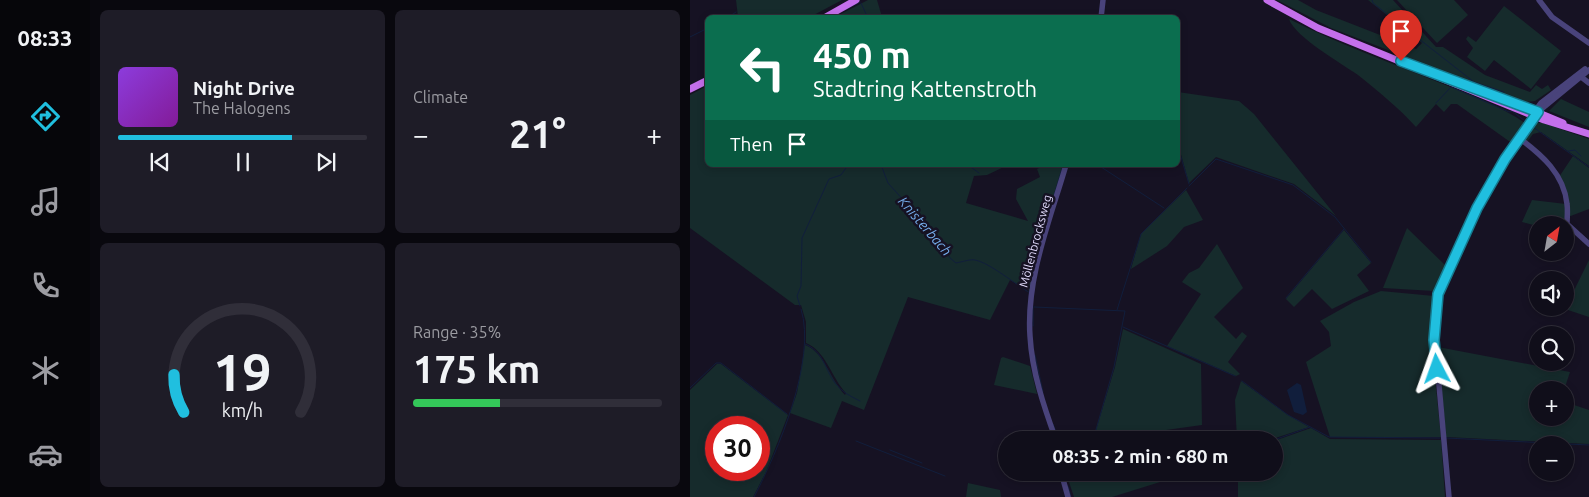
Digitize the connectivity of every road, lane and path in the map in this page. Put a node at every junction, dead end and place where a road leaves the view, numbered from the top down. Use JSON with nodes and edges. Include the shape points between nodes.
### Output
{"nodes":[{"id":1,"x":856,"y":0,"type":"edge"},
{"id":2,"x":1103,"y":0,"type":"edge"},
{"id":3,"x":1267,"y":0,"type":"edge"},
{"id":4,"x":1540,"y":0,"type":"edge"},
{"id":5,"x":829,"y":15,"type":"edge"},
{"id":6,"x":1101,"y":15,"type":"edge"},
{"id":7,"x":1589,"y":43,"type":"edge"},
{"id":8,"x":1589,"y":68,"type":"edge"},
{"id":9,"x":1580,"y":76,"type":"junction"},
{"id":10,"x":705,"y":82,"type":"edge"},
{"id":11,"x":1589,"y":83,"type":"edge"},
{"id":12,"x":690,"y":89,"type":"edge"},
{"id":13,"x":1534,"y":115,"type":"junction"},
{"id":14,"x":1589,"y":134,"type":"edge"},
{"id":15,"x":1519,"y":138,"type":"junction"},
{"id":16,"x":1065,"y":167,"type":"edge"},
{"id":17,"x":1589,"y":244,"type":"edge"},
{"id":18,"x":1053,"y":431,"type":"edge"},
{"id":19,"x":1064,"y":481,"type":"edge"},
{"id":20,"x":1068,"y":497,"type":"edge"},
{"id":21,"x":1449,"y":497,"type":"edge"}],
"edges":[{"from":1,"to":5,"type":"main road"},
{"from":2,"to":6,"type":"street"},
{"from":3,"to":13,"type":"main road","via":[[1318,28]]},
{"from":4,"to":7,"type":"street","via":[[1552,17]]},
{"from":8,"to":9,"type":"street"},
{"from":9,"to":11,"type":"street"},
{"from":9,"to":13,"type":"street","via":[[1541,103]]},
{"from":10,"to":12,"type":"main road"},
{"from":13,"to":14,"type":"main road"},
{"from":13,"to":15,"type":"street"},
{"from":15,"to":17,"type":"street","via":[[1550,164],[1562,186],[1567,204],[1567,224]]},
{"from":15,"to":21,"type":"street","via":[[1477,208],[1438,294],[1434,340]]},
{"from":16,"to":18,"type":"street","name":"Möllenbrocksweg","via":[[1031,293],[1029,322],[1032,355]]},
{"from":19,"to":20,"type":"street"}]}
